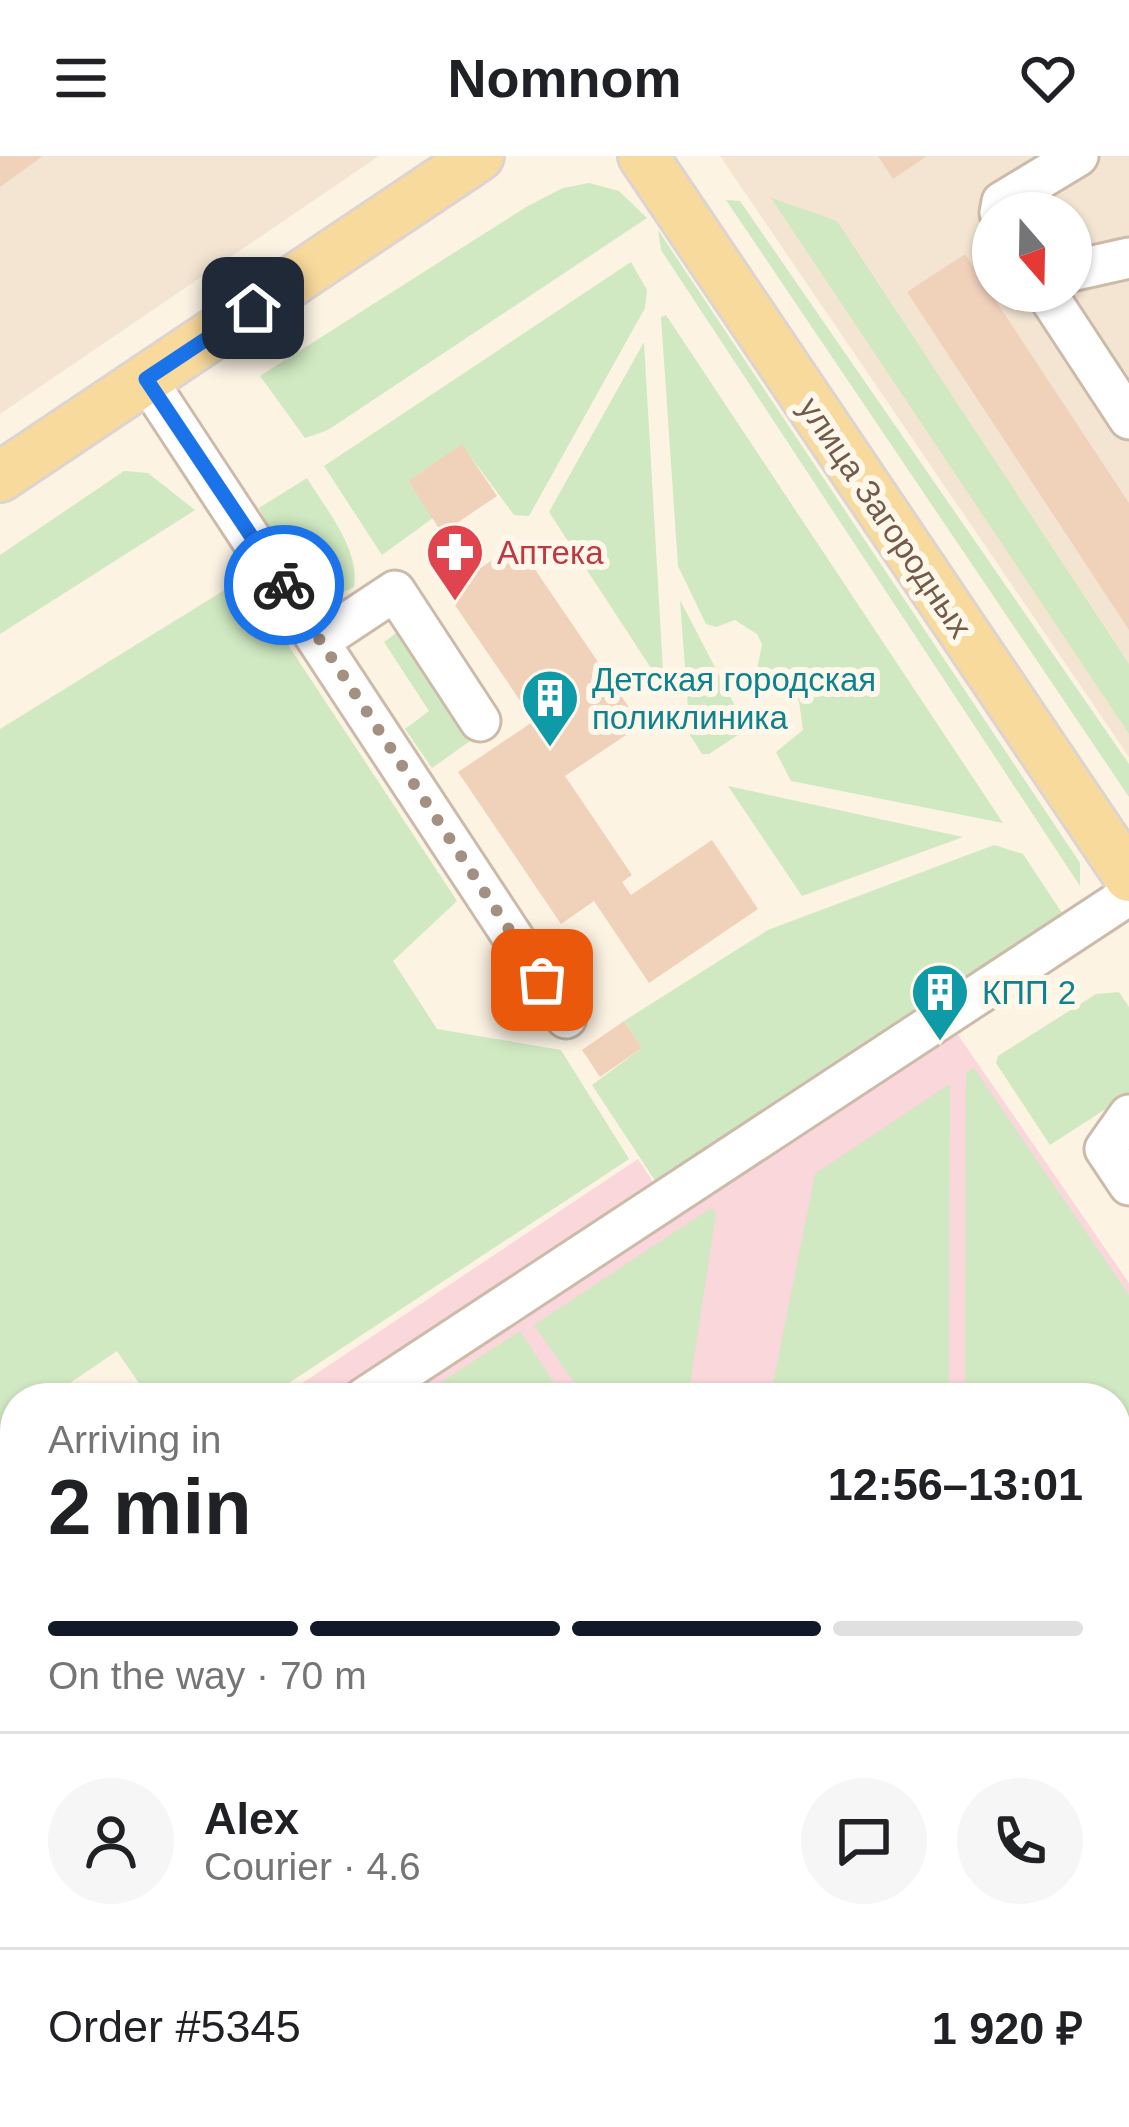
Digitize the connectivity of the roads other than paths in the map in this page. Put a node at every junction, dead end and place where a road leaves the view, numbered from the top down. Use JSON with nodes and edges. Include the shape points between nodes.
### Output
{"nodes":[{"id":1,"x":479,"y":156,"type":"edge"},
{"id":2,"x":644,"y":156,"type":"edge"},
{"id":3,"x":1078,"y":156,"type":"edge"},
{"id":4,"x":1019,"y":192,"type":"edge"},
{"id":5,"x":1129,"y":258,"type":"edge"},
{"id":6,"x":1092,"y":266,"type":"edge"},
{"id":7,"x":1059,"y":312,"type":"edge"},
{"id":8,"x":146,"y":379,"type":"junction"},
{"id":9,"x":1129,"y":419,"type":"edge"},
{"id":10,"x":0,"y":476,"type":"edge"},
{"id":11,"x":321,"y":640,"type":"junction"},
{"id":12,"x":480,"y":721,"type":"dead end"},
{"id":13,"x":1129,"y":877,"type":"edge"},
{"id":14,"x":1129,"y":895,"type":"edge"},
{"id":15,"x":566,"y":1018,"type":"dead end"},
{"id":16,"x":1129,"y":1115,"type":"edge"},
{"id":17,"x":1129,"y":1184,"type":"edge"},
{"id":18,"x":387,"y":1383,"type":"edge"}],
"edges":[{"from":1,"to":8,"type":"main road"},
{"from":2,"to":13,"type":"main road","name":"улица Загородных"},
{"from":3,"to":4,"type":"lane"},
{"from":5,"to":6,"type":"lane"},
{"from":7,"to":9,"type":"lane"},
{"from":8,"to":10,"type":"main road"},
{"from":8,"to":11,"type":"lane"},
{"from":11,"to":12,"type":"lane","via":[[395,591]]},
{"from":11,"to":15,"type":"lane"},
{"from":14,"to":18,"type":"lane"},
{"from":16,"to":17,"type":"lane","via":[[1105,1149]]}]}
